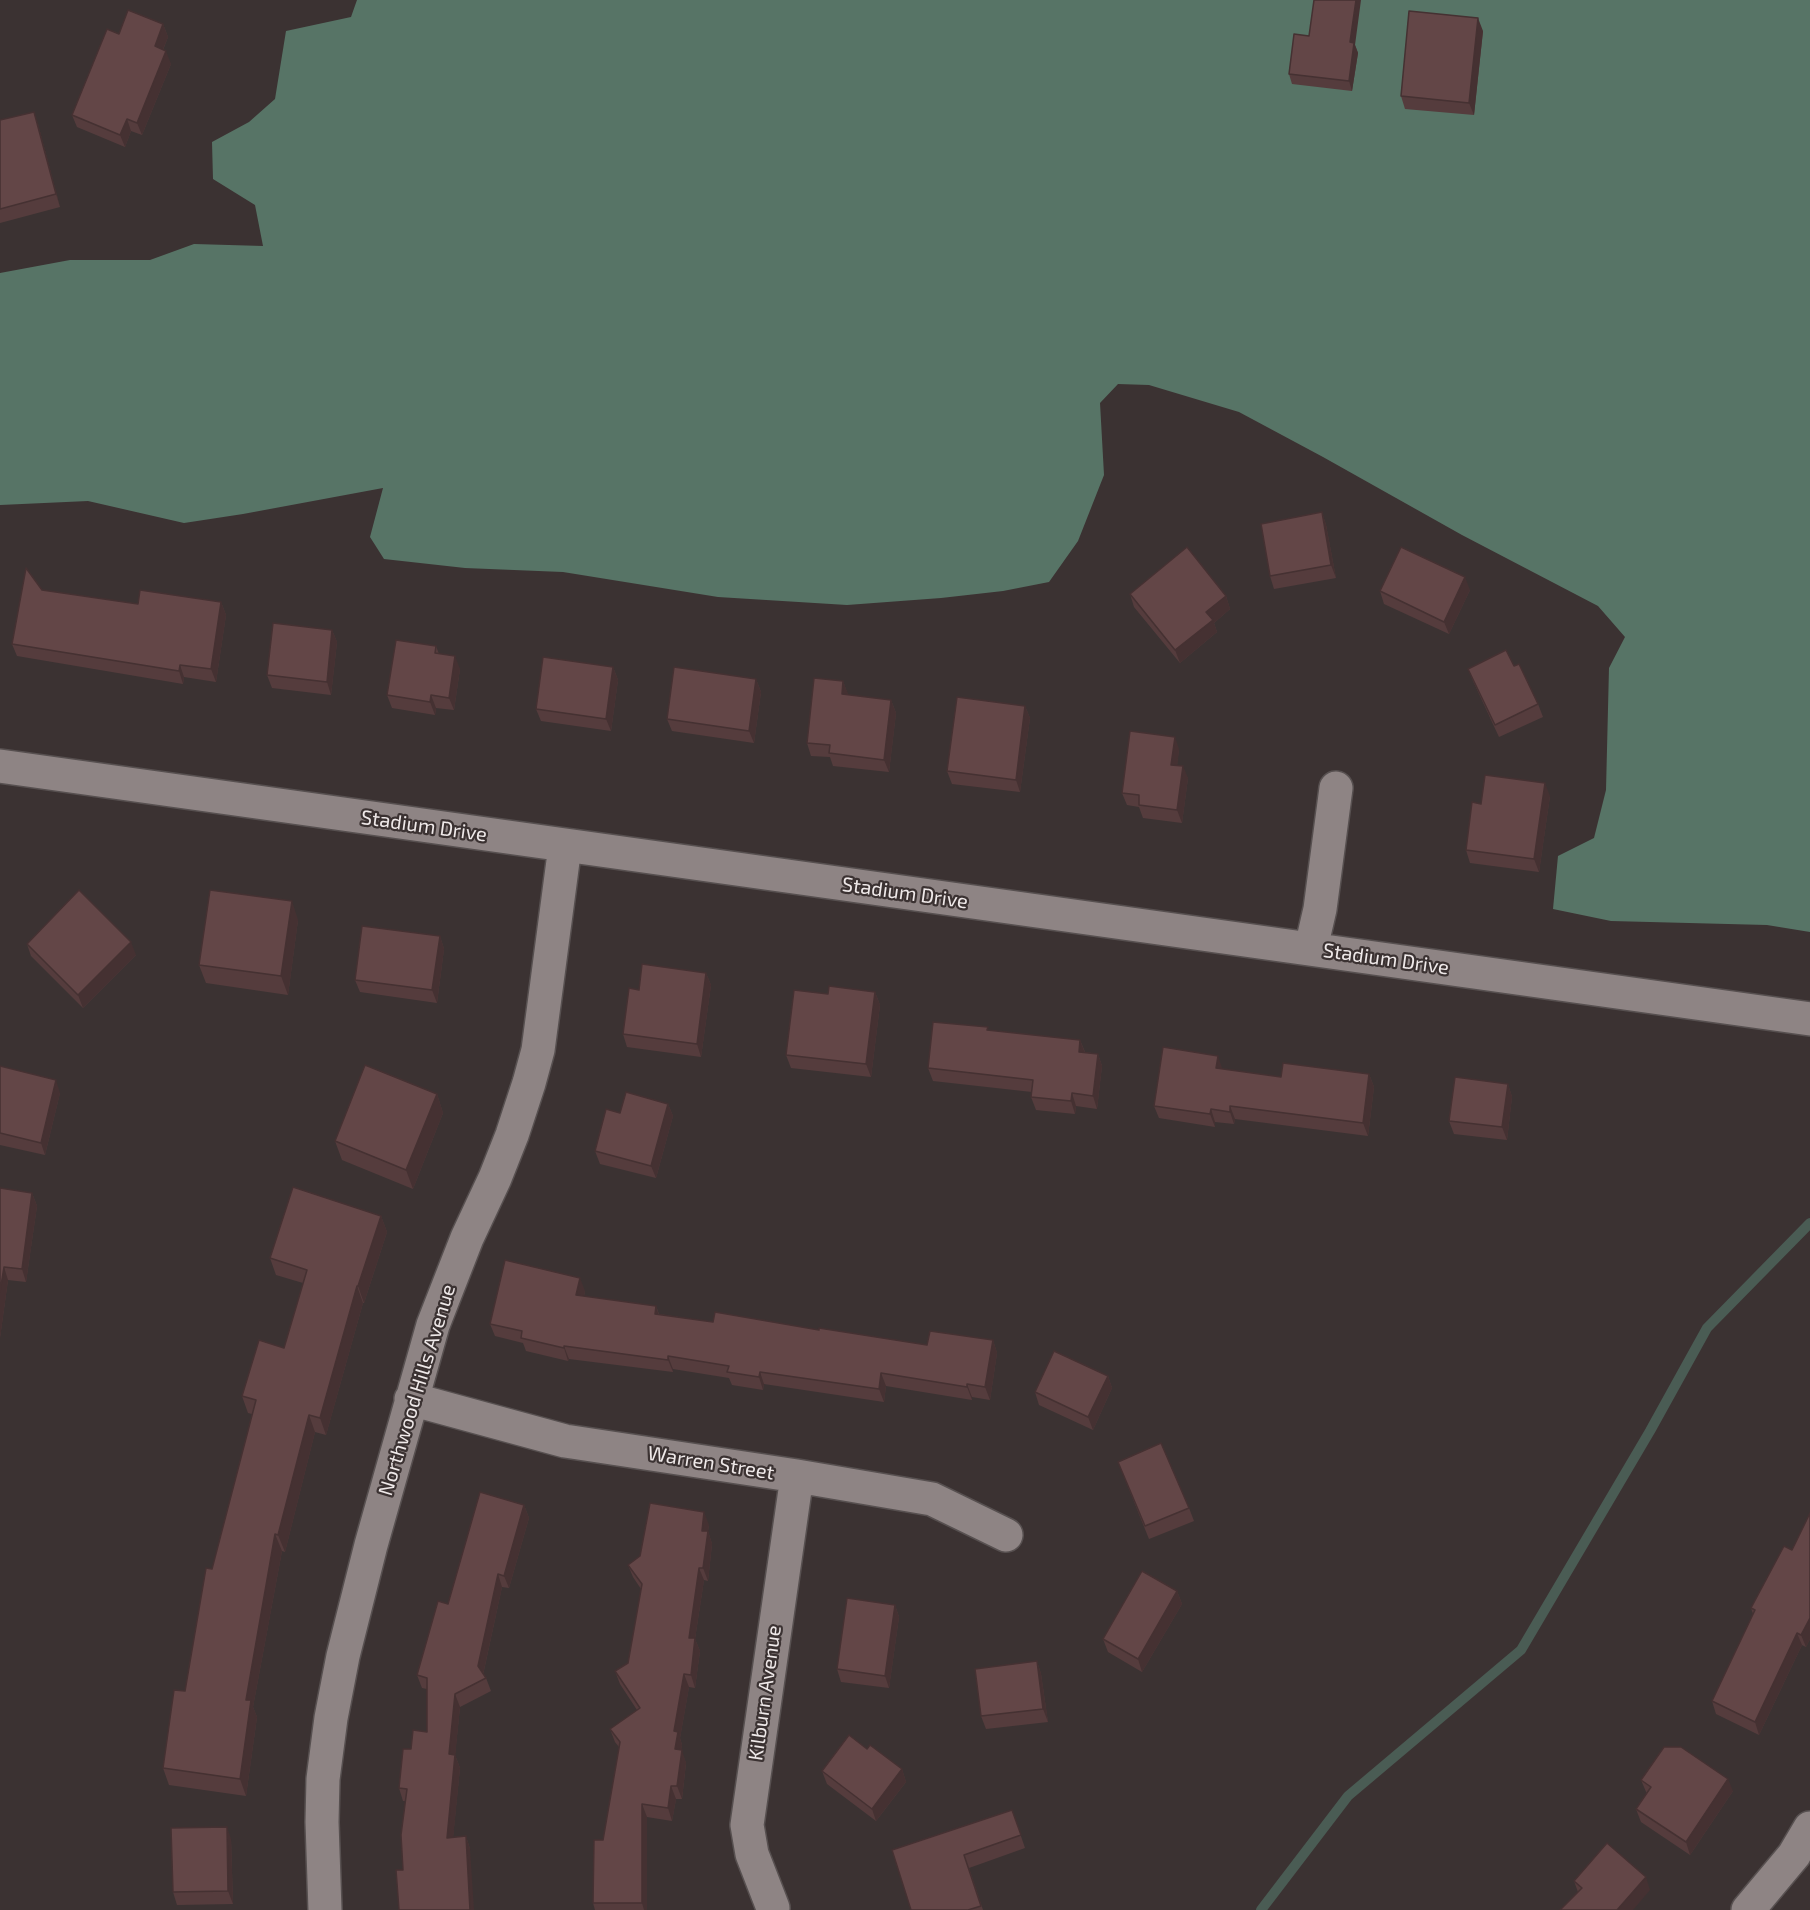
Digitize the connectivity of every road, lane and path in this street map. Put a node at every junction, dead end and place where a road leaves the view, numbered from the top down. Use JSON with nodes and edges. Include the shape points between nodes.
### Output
{"nodes":[{"id":1,"x":0,"y":766,"type":"edge"},
{"id":2,"x":1336,"y":788,"type":"dead end"},
{"id":3,"x":565,"y":846,"type":"junction"},
{"id":4,"x":1311,"y":948,"type":"junction"},
{"id":5,"x":1810,"y":1019,"type":"edge"},
{"id":6,"x":411,"y":1400,"type":"junction"},
{"id":7,"x":797,"y":1476,"type":"junction"},
{"id":8,"x":1006,"y":1535,"type":"dead end"},
{"id":9,"x":1810,"y":1828,"type":"edge"},
{"id":10,"x":772,"y":1908,"type":"dead end"},
{"id":11,"x":325,"y":1910,"type":"edge"},
{"id":12,"x":1748,"y":1910,"type":"edge"}],
"edges":[{"from":1,"to":3,"type":"street","name":"Stadium Drive"},
{"from":2,"to":4,"type":"street"},
{"from":3,"to":4,"type":"street","name":"Stadium Drive"},
{"from":3,"to":6,"type":"street","name":"Northwood Hills Avenue","via":[[538,1050],[529,1083],[495,1178],[433,1325]]},
{"from":4,"to":5,"type":"street","name":"Stadium Drive"},
{"from":6,"to":7,"type":"street","name":"Warren Street","via":[[565,1441]]},
{"from":6,"to":11,"type":"street","name":"Northwood Hills Avenue","via":[[343,1656],[331,1718],[323,1779]]},
{"from":7,"to":8,"type":"street","name":"Warren Street","via":[[932,1499]]},
{"from":7,"to":10,"type":"street","name":"Kilburn Avenue","via":[[747,1825],[752,1854]]},
{"from":9,"to":12,"type":"street","via":[[1794,1856]]}]}
